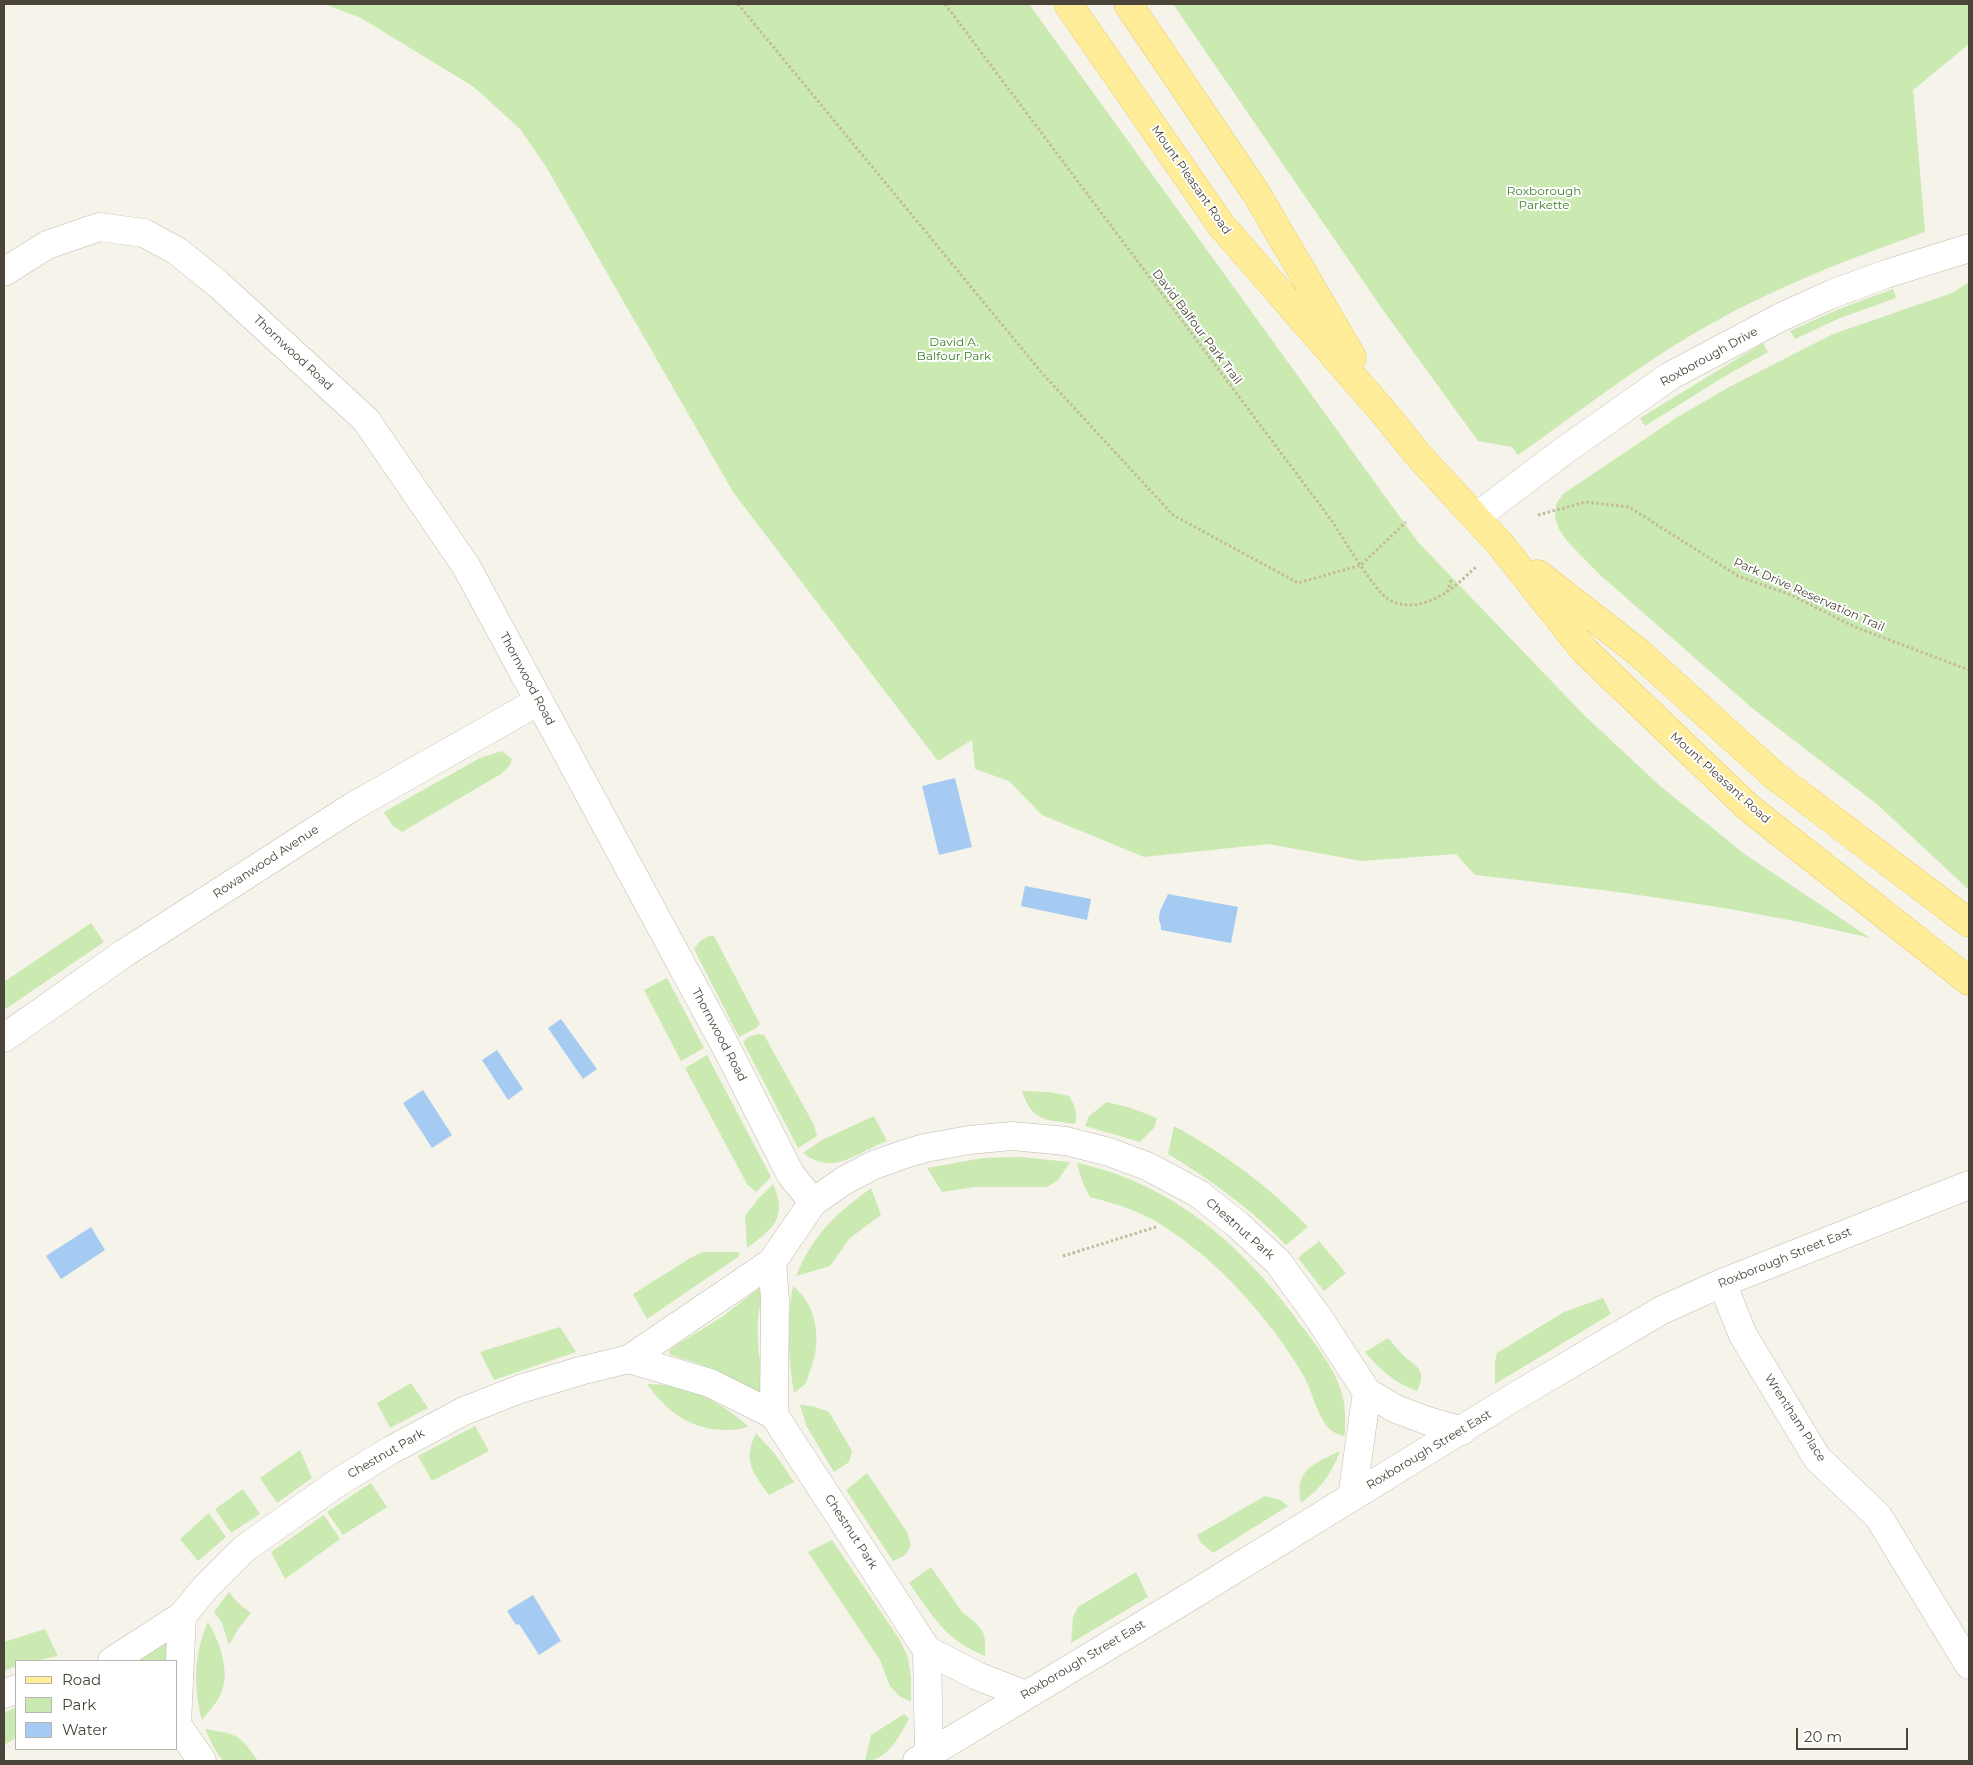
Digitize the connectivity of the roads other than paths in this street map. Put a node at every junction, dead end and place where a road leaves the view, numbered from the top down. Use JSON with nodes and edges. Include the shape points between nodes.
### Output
{"nodes":[{"id":1,"x":1068,"y":4,"type":"edge"},
{"id":2,"x":1128,"y":4,"type":"edge"},
{"id":3,"x":1969,"y":248,"type":"edge"},
{"id":4,"x":4,"y":272,"type":"edge"},
{"id":5,"x":1385,"y":414,"type":"junction"},
{"id":6,"x":1476,"y":518,"type":"junction"},
{"id":7,"x":1501,"y":545,"type":"junction"},
{"id":8,"x":539,"y":701,"type":"junction"},
{"id":9,"x":1969,"y":923,"type":"edge"},
{"id":10,"x":1969,"y":981,"type":"edge"},
{"id":11,"x":4,"y":1038,"type":"edge"},
{"id":12,"x":1968,"y":1184,"type":"edge"},
{"id":13,"x":813,"y":1202,"type":"junction"},
{"id":14,"x":772,"y":1262,"type":"junction"},
{"id":15,"x":1722,"y":1283,"type":"junction"},
{"id":16,"x":629,"y":1359,"type":"junction"},
{"id":17,"x":1367,"y":1392,"type":"junction"},
{"id":18,"x":774,"y":1415,"type":"junction"},
{"id":19,"x":1462,"y":1431,"type":"junction"},
{"id":20,"x":1352,"y":1497,"type":"junction"},
{"id":21,"x":182,"y":1616,"type":"junction"},
{"id":22,"x":928,"y":1650,"type":"junction"},
{"id":23,"x":114,"y":1660,"type":"edge"},
{"id":24,"x":1969,"y":1665,"type":"edge"},
{"id":25,"x":178,"y":1687,"type":"edge"},
{"id":26,"x":1026,"y":1695,"type":"junction"},
{"id":27,"x":178,"y":1726,"type":"edge"},
{"id":28,"x":923,"y":1758,"type":"edge"},
{"id":29,"x":202,"y":1761,"type":"edge"}],
"edges":[{"from":1,"to":5,"type":"main road","name":"Mount Pleasant Road","via":[[1221,225]]},
{"from":2,"to":5,"type":"main road","name":"Mount Pleasant Road","via":[[1256,193]]},
{"from":3,"to":6,"type":"street","name":"Roxborough Drive","via":[[1832,294],[1678,371],[1565,450]]},
{"from":4,"to":8,"type":"street","name":"Thornwood Road","via":[[47,245],[99,227],[144,233],[177,251],[218,284],[366,420],[466,566]]},
{"from":5,"to":6,"type":"main road","name":"Mount Pleasant Road"},
{"from":6,"to":7,"type":"main road","name":"Mount Pleasant Road"},
{"from":7,"to":9,"type":"main road","name":"Mount Pleasant Road","via":[[1638,652],[1775,776]]},
{"from":7,"to":10,"type":"main road","name":"Mount Pleasant Road","via":[[1584,650],[1749,808]]},
{"from":8,"to":11,"type":"street","name":"Rowanwood Avenue","via":[[352,807],[123,954]]},
{"from":8,"to":13,"type":"street","name":"Thornwood Road","via":[[709,1014],[791,1174]]},
{"from":12,"to":15,"type":"street","name":"Roxborough Street East"},
{"from":13,"to":14,"type":"street","name":"Chestnut Park"},
{"from":13,"to":17,"type":"street","name":"Chestnut Park","via":[[845,1180],[883,1162],[925,1148],[969,1140],[1012,1136],[1066,1141],[1109,1152],[1149,1167],[1199,1194],[1278,1262]]},
{"from":14,"to":16,"type":"street","name":"Chestnut Park"},
{"from":14,"to":18,"type":"street","via":[[775,1300]]},
{"from":15,"to":19,"type":"street","name":"Roxborough Street East","via":[[1662,1310]]},
{"from":15,"to":24,"type":"street","name":"Wrentham Place","via":[[1743,1336],[1817,1458],[1878,1516]]},
{"from":16,"to":18,"type":"street","via":[[710,1383]]},
{"from":16,"to":21,"type":"street","name":"Chestnut Park","via":[[520,1389],[464,1411],[404,1442],[337,1483],[244,1549]]},
{"from":17,"to":19,"type":"street","name":"Chestnut Park","via":[[1391,1407]]},
{"from":17,"to":20,"type":"street"},
{"from":18,"to":22,"type":"street","name":"Chestnut Park"},
{"from":19,"to":20,"type":"street","name":"Roxborough Street East"},
{"from":20,"to":26,"type":"street","name":"Roxborough Street East"},
{"from":21,"to":23,"type":"street","name":"Chestnut Park"},
{"from":21,"to":25,"type":"street"},
{"from":22,"to":26,"type":"street","name":"Chestnut Park","via":[[977,1676]]},
{"from":22,"to":28,"type":"street"},
{"from":26,"to":28,"type":"street","name":"Roxborough Street East"},
{"from":27,"to":29,"type":"street"}]}
